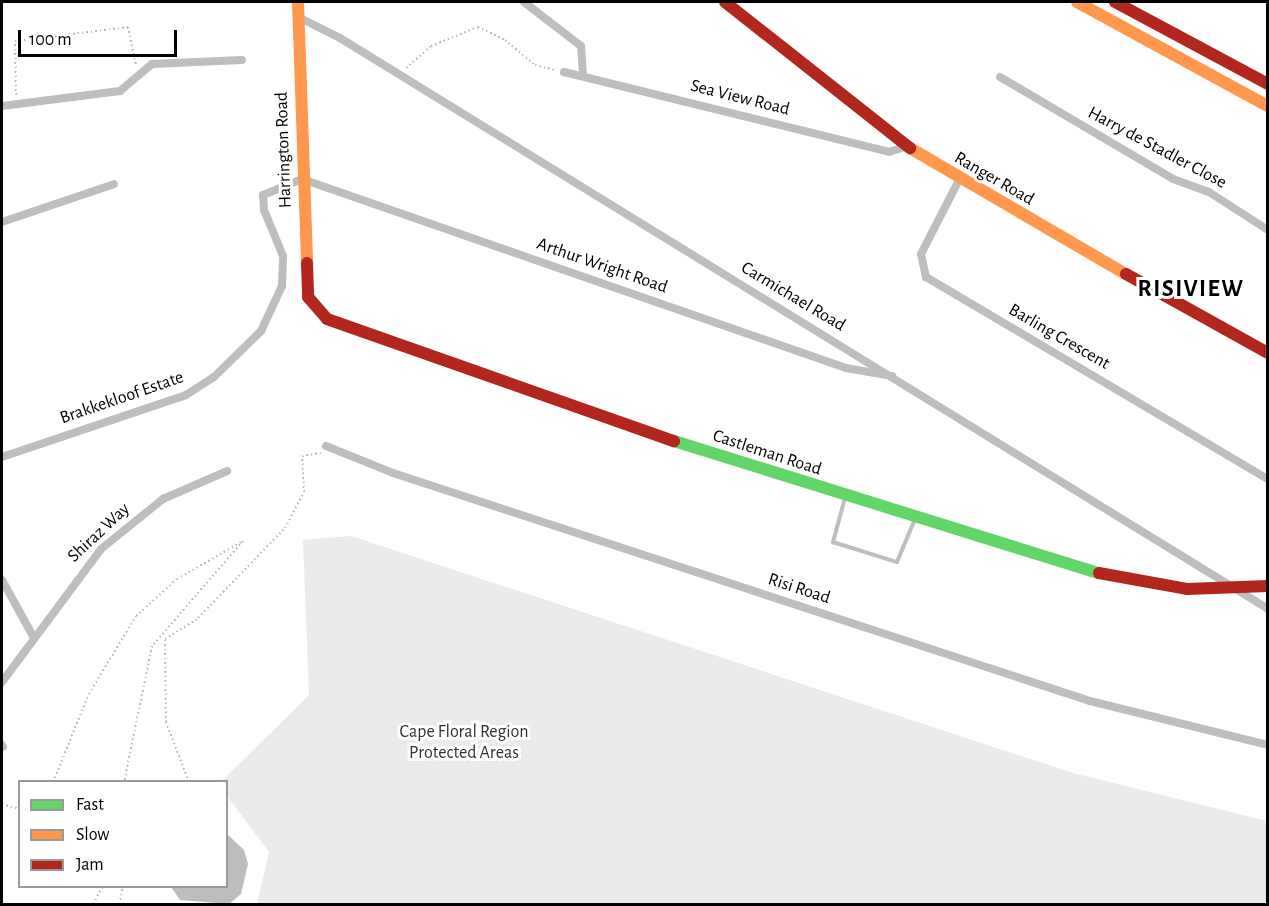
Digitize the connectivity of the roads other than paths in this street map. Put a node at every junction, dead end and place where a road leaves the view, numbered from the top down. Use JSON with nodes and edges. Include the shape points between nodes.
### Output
{"nodes":[{"id":1,"x":298,"y":2,"type":"edge"},
{"id":2,"x":524,"y":2,"type":"edge"},
{"id":3,"x":725,"y":2,"type":"edge"},
{"id":4,"x":1077,"y":2,"type":"edge"},
{"id":5,"x":1115,"y":2,"type":"edge"},
{"id":6,"x":298,"y":17,"type":"junction"},
{"id":7,"x":243,"y":60,"type":"dead end"},
{"id":8,"x":564,"y":72,"type":"road end"},
{"id":9,"x":583,"y":76,"type":"junction"},
{"id":10,"x":1000,"y":77,"type":"dead end"},
{"id":11,"x":1268,"y":84,"type":"edge"},
{"id":12,"x":2,"y":106,"type":"edge"},
{"id":13,"x":1268,"y":106,"type":"edge"},
{"id":14,"x":907,"y":146,"type":"junction"},
{"id":15,"x":302,"y":179,"type":"junction"},
{"id":16,"x":959,"y":180,"type":"junction"},
{"id":17,"x":114,"y":184,"type":"dead end"},
{"id":18,"x":2,"y":222,"type":"edge"},
{"id":19,"x":1268,"y":230,"type":"edge"},
{"id":20,"x":308,"y":297,"type":"joint"},
{"id":21,"x":1268,"y":353,"type":"edge"},
{"id":22,"x":893,"y":376,"type":"junction"},
{"id":23,"x":326,"y":446,"type":"dead end"},
{"id":24,"x":2,"y":457,"type":"edge"},
{"id":25,"x":227,"y":471,"type":"dead end"},
{"id":26,"x":1268,"y":479,"type":"edge"},
{"id":27,"x":845,"y":497,"type":"junction"},
{"id":28,"x":915,"y":519,"type":"junction"},
{"id":29,"x":2,"y":580,"type":"edge"},
{"id":30,"x":1268,"y":586,"type":"edge"},
{"id":31,"x":1234,"y":588,"type":"junction"},
{"id":32,"x":1268,"y":609,"type":"edge"},
{"id":33,"x":34,"y":638,"type":"junction"},
{"id":34,"x":2,"y":682,"type":"edge"},
{"id":35,"x":1268,"y":745,"type":"edge"}],
"edges":[{"from":1,"to":6,"type":"street","name":"Harrington Road"},
{"from":2,"to":9,"type":"street","via":[[581,46]]},
{"from":3,"to":14,"type":"street","name":"Ranger Road"},
{"from":4,"to":13,"type":"street"},
{"from":5,"to":11,"type":"street"},
{"from":6,"to":15,"type":"street","name":"Harrington Road"},
{"from":6,"to":22,"type":"street","name":"Carmichael Road"},
{"from":7,"to":12,"type":"street","via":[[152,64],[120,91]]},
{"from":8,"to":9,"type":"street","name":"Sea View Road"},
{"from":9,"to":14,"type":"street","name":"Sea View Road","via":[[889,152]]},
{"from":10,"to":19,"type":"street","name":"Harry de Stadler Close","via":[[1173,179],[1209,192]]},
{"from":14,"to":16,"type":"street","name":"Ranger Road"},
{"from":15,"to":20,"type":"street","name":"Harrington Road"},
{"from":15,"to":22,"type":"street","name":"Arthur Wright Road","via":[[846,368]]},
{"from":15,"to":24,"type":"street","name":"Brakkekloof Estate","via":[[263,195],[264,210],[284,256],[282,286],[261,331],[214,377],[186,395]]},
{"from":16,"to":21,"type":"street","name":"Ranger Road"},
{"from":16,"to":26,"type":"street","name":"Barling Crescent","via":[[921,254],[926,277]]},
{"from":17,"to":18,"type":"street"},
{"from":20,"to":27,"type":"street","name":"Castleman Road","via":[[322,315],[348,327]]},
{"from":22,"to":31,"type":"street","name":"Carmichael Road"},
{"from":23,"to":35,"type":"street","name":"Risi Road","via":[[335,453],[1090,701]]},
{"from":25,"to":33,"type":"street","name":"Shiraz Way","via":[[177,490],[121,530],[70,584]]},
{"from":27,"to":28,"type":"street","name":"Castleman Road"},
{"from":27,"to":28,"type":"lane","via":[[833,542],[897,562]]},
{"from":28,"to":31,"type":"street","name":"Castleman Road","via":[[1129,582]]},
{"from":29,"to":33,"type":"street"},
{"from":30,"to":31,"type":"street","name":"Castleman Road"},
{"from":31,"to":32,"type":"street","name":"Carmichael Road"},
{"from":33,"to":34,"type":"street","name":"Shiraz Way"}]}
